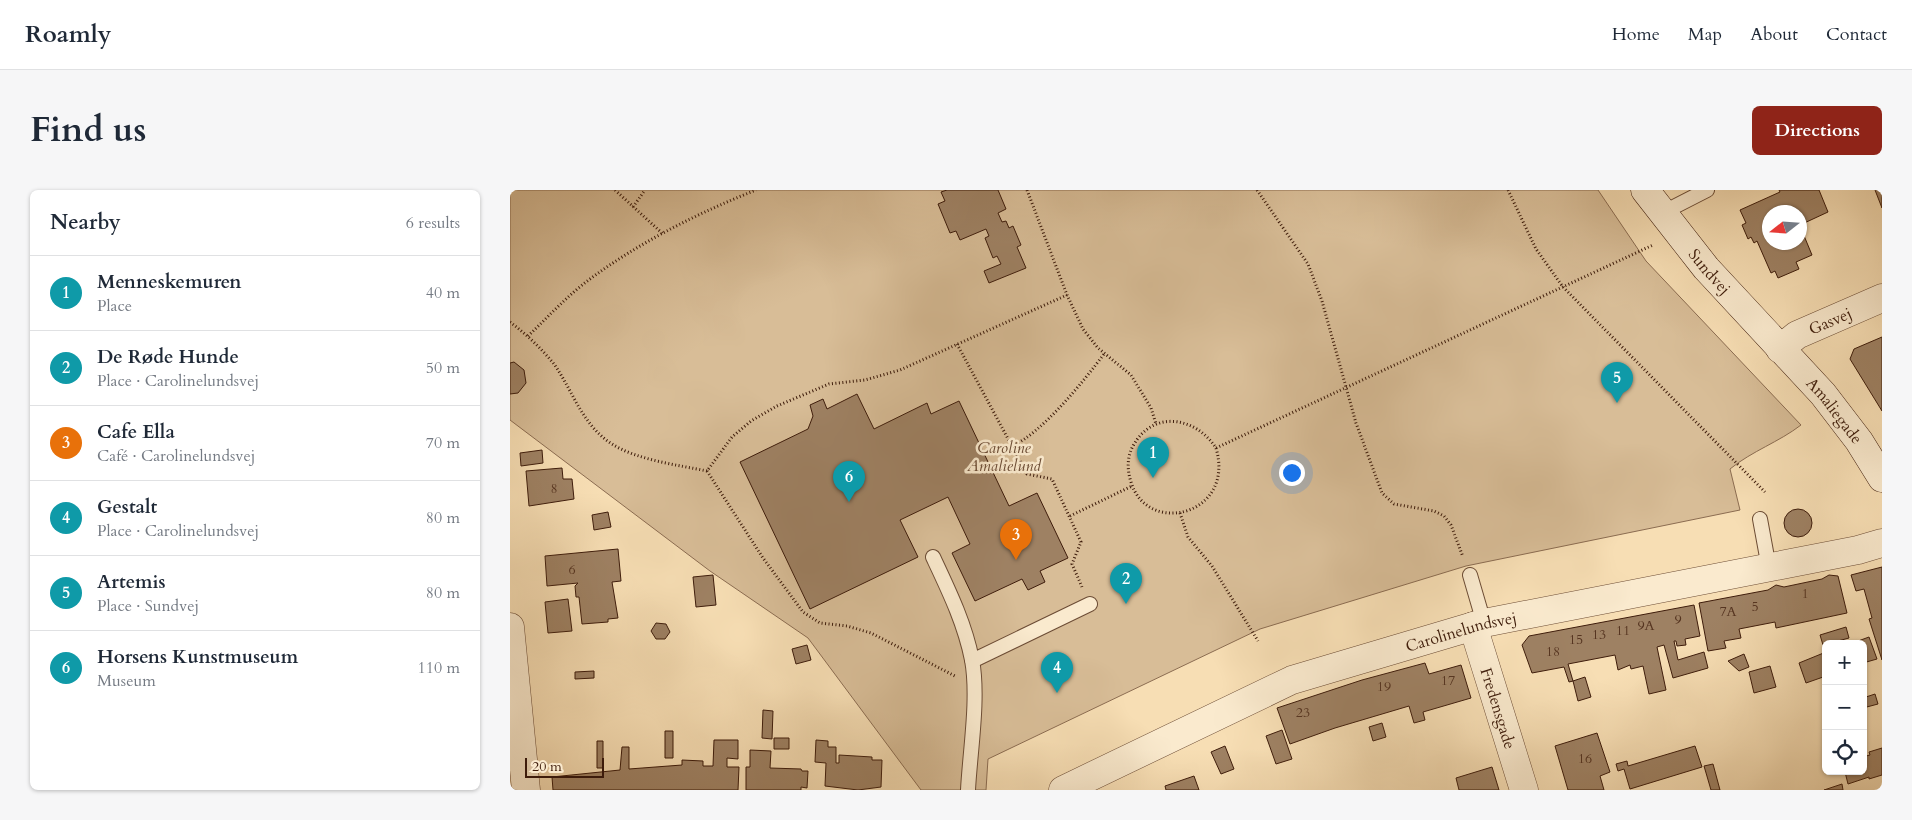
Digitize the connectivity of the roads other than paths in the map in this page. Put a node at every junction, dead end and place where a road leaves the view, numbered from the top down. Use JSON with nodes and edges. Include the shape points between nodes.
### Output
{"nodes":[{"id":1,"x":1644,"y":190,"type":"edge"},
{"id":2,"x":1707,"y":190,"type":"edge"},
{"id":3,"x":1670,"y":223,"type":"junction"},
{"id":4,"x":1882,"y":298,"type":"edge"},
{"id":5,"x":1780,"y":349,"type":"junction"},
{"id":6,"x":1882,"y":478,"type":"edge"},
{"id":7,"x":1760,"y":519,"type":"dead end"},
{"id":8,"x":1882,"y":543,"type":"edge"},
{"id":9,"x":933,"y":557,"type":"dead end"},
{"id":10,"x":1769,"y":568,"type":"junction"},
{"id":11,"x":1470,"y":575,"type":"road end"},
{"id":12,"x":1090,"y":604,"type":"road end"},
{"id":13,"x":1479,"y":625,"type":"junction"},
{"id":14,"x":510,"y":627,"type":"edge"},
{"id":15,"x":972,"y":661,"type":"junction"},
{"id":16,"x":526,"y":790,"type":"edge"},
{"id":17,"x":968,"y":790,"type":"edge"},
{"id":18,"x":1063,"y":790,"type":"edge"},
{"id":19,"x":1524,"y":790,"type":"edge"}],
"edges":[{"from":1,"to":3,"type":"street","name":"Sundvej"},
{"from":2,"to":3,"type":"lane"},
{"from":3,"to":5,"type":"street","name":"Sundvej"},
{"from":4,"to":5,"type":"street","name":"Gasvej","via":[[1797,335]]},
{"from":5,"to":6,"type":"street","name":"Amaliegade","via":[[1822,394],[1859,441]]},
{"from":7,"to":10,"type":"lane"},
{"from":8,"to":10,"type":"street","name":"Carolinelundsvej"},
{"from":9,"to":15,"type":"lane","via":[[959,612]]},
{"from":10,"to":13,"type":"street","name":"Carolinelundsvej"},
{"from":11,"to":13,"type":"lane"},
{"from":12,"to":15,"type":"lane"},
{"from":13,"to":18,"type":"street","name":"Carolinelundsvej","via":[[1292,680]]},
{"from":13,"to":19,"type":"street","name":"Fredensgade"},
{"from":14,"to":16,"type":"street"},
{"from":15,"to":17,"type":"lane","via":[[974,684]]}]}
